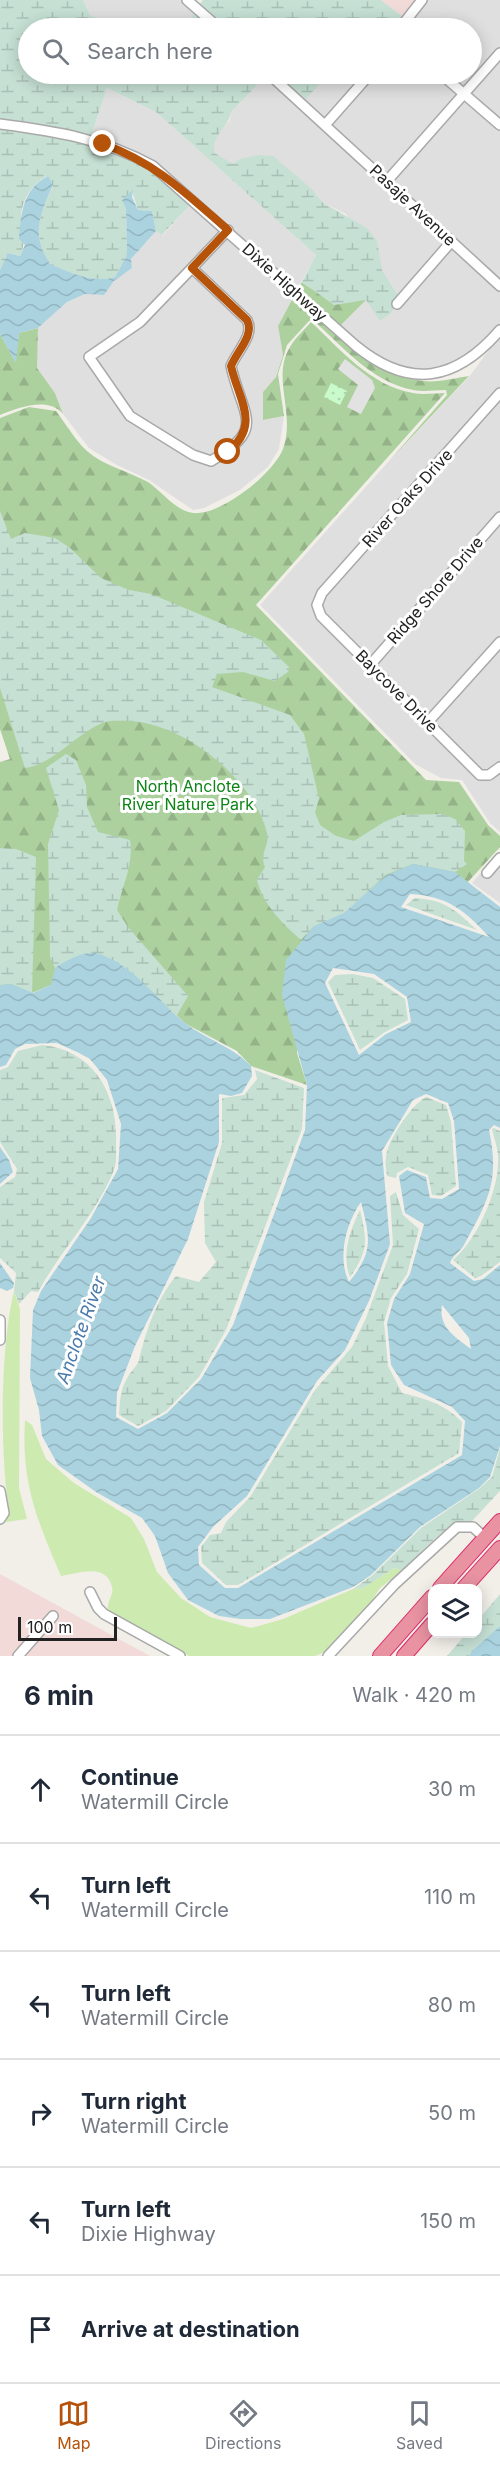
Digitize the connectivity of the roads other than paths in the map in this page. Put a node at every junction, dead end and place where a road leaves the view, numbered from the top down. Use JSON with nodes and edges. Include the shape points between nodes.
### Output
{"nodes":[{"id":1,"x":187,"y":0,"type":"edge"},
{"id":2,"x":422,"y":0,"type":"edge"},
{"id":3,"x":208,"y":18,"type":"edge"},
{"id":4,"x":408,"y":18,"type":"edge"},
{"id":5,"x":500,"y":53,"type":"edge"},
{"id":6,"x":482,"y":72,"type":"edge"},
{"id":7,"x":280,"y":84,"type":"edge"},
{"id":8,"x":361,"y":84,"type":"edge"},
{"id":9,"x":453,"y":84,"type":"edge"},
{"id":10,"x":471,"y":84,"type":"edge"},
{"id":11,"x":463,"y":93,"type":"junction"},
{"id":12,"x":0,"y":124,"type":"edge"},
{"id":13,"x":325,"y":125,"type":"junction"},
{"id":14,"x":500,"y":125,"type":"edge"},
{"id":15,"x":387,"y":180,"type":"junction"},
{"id":16,"x":228,"y":230,"type":"junction"},
{"id":17,"x":451,"y":242,"type":"junction"},
{"id":18,"x":192,"y":268,"type":"junction"},
{"id":19,"x":500,"y":286,"type":"edge"},
{"id":20,"x":398,"y":304,"type":"dead end"},
{"id":21,"x":500,"y":330,"type":"edge"},
{"id":22,"x":500,"y":393,"type":"edge"},
{"id":23,"x":500,"y":517,"type":"edge"},
{"id":24,"x":317,"y":605,"type":"joint"},
{"id":25,"x":500,"y":642,"type":"edge"},
{"id":26,"x":371,"y":664,"type":"junction"},
{"id":27,"x":428,"y":722,"type":"junction"},
{"id":28,"x":500,"y":767,"type":"edge"},
{"id":29,"x":500,"y":858,"type":"edge"},
{"id":30,"x":487,"y":873,"type":"dead end"},
{"id":31,"x":0,"y":1320,"type":"edge"},
{"id":32,"x":0,"y":1340,"type":"edge"},
{"id":33,"x":0,"y":1491,"type":"edge"},
{"id":34,"x":0,"y":1519,"type":"edge"},
{"id":35,"x":500,"y":1521,"type":"edge"},
{"id":36,"x":485,"y":1538,"type":"junction"},
{"id":37,"x":500,"y":1548,"type":"edge"},
{"id":38,"x":444,"y":1584,"type":"edge"},
{"id":39,"x":468,"y":1584,"type":"edge"},
{"id":40,"x":90,"y":1592,"type":"dead end"},
{"id":41,"x":428,"y":1602,"type":"edge"},
{"id":42,"x":53,"y":1616,"type":"dead end"},
{"id":43,"x":428,"y":1629,"type":"edge"},
{"id":44,"x":18,"y":1656,"type":"edge"},
{"id":45,"x":180,"y":1656,"type":"edge"},
{"id":46,"x":328,"y":1656,"type":"edge"},
{"id":47,"x":380,"y":1656,"type":"edge"},
{"id":48,"x":404,"y":1656,"type":"edge"}],
"edges":[{"from":1,"to":3,"type":"street"},
{"from":2,"to":4,"type":"street"},
{"from":5,"to":6,"type":"street"},
{"from":7,"to":13,"type":"street","name":"Pasaje Avenue"},
{"from":8,"to":13,"type":"street"},
{"from":9,"to":11,"type":"street"},
{"from":10,"to":11,"type":"street"},
{"from":11,"to":14,"type":"street"},
{"from":11,"to":15,"type":"street"},
{"from":12,"to":16,"type":"street","name":"Dixie Highway","via":[[76,136],[132,154],[170,179]]},
{"from":13,"to":15,"type":"street","name":"Pasaje Avenue"},
{"from":15,"to":17,"type":"street","name":"Pasaje Avenue"},
{"from":16,"to":18,"type":"street"},
{"from":16,"to":21,"type":"street","name":"Dixie Highway","via":[[356,346],[388,368],[413,374],[443,372],[477,354]]},
{"from":17,"to":19,"type":"street","name":"Pasaje Avenue"},
{"from":17,"to":20,"type":"street"},
{"from":18,"to":18,"type":"street","via":[[251,327],[231,366],[246,414],[246,429],[242,440],[211,461],[193,455],[130,416],[89,357],[140,322]]},
{"from":22,"to":24,"type":"street","name":"River Oaks Drive","via":[[322,593]]},
{"from":23,"to":26,"type":"street","name":"Ridge Shore Drive"},
{"from":24,"to":26,"type":"street","name":"Baycove Drive","via":[[321,616]]},
{"from":25,"to":27,"type":"street"},
{"from":26,"to":27,"type":"street","name":"Baycove Drive"},
{"from":27,"to":28,"type":"street","name":"Baycove Drive","via":[[480,776]]},
{"from":29,"to":30,"type":"street"},
{"from":31,"to":32,"type":"street"},
{"from":33,"to":34,"type":"street","via":[[4,1513]]},
{"from":35,"to":36,"type":"highway"},
{"from":36,"to":38,"type":"highway"},
{"from":36,"to":46,"type":"street","via":[[473,1527],[457,1527],[395,1584]]},
{"from":37,"to":39,"type":"highway"},
{"from":40,"to":45,"type":"street","via":[[104,1614]]},
{"from":41,"to":47,"type":"highway"},
{"from":42,"to":44,"type":"street"},
{"from":43,"to":48,"type":"highway"}]}
